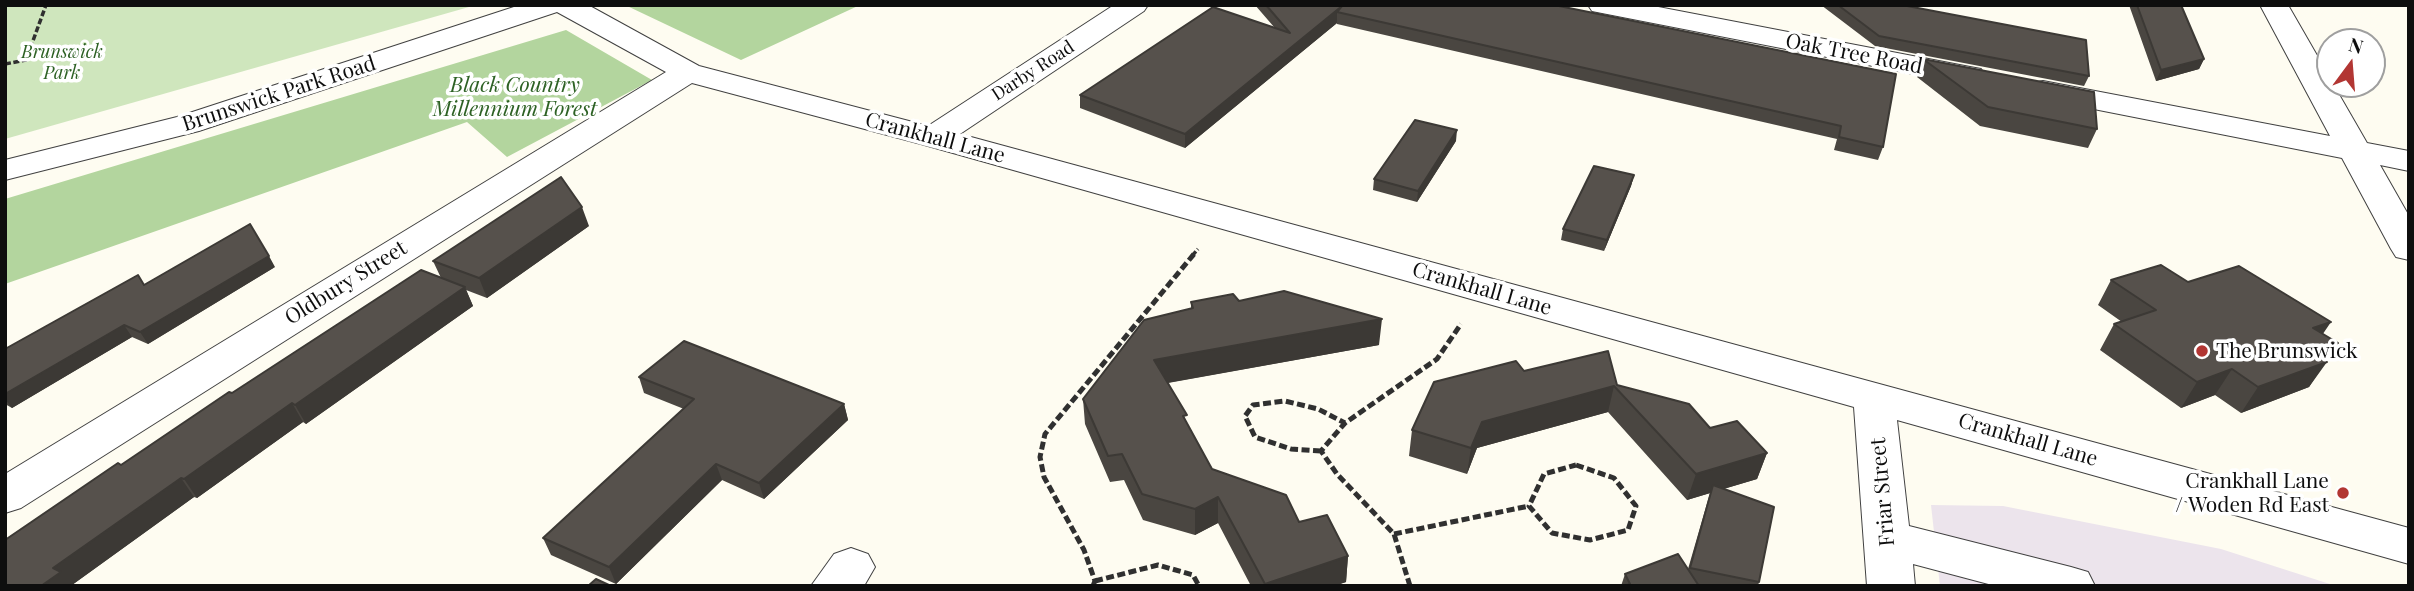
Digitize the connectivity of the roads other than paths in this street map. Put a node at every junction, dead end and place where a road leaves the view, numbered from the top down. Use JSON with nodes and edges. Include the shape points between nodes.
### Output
{"nodes":[{"id":1,"x":549,"y":5,"type":"edge"},
{"id":2,"x":566,"y":5,"type":"edge"},
{"id":3,"x":1134,"y":5,"type":"edge"},
{"id":4,"x":1602,"y":5,"type":"edge"},
{"id":5,"x":2274,"y":5,"type":"edge"},
{"id":6,"x":1742,"y":18,"type":"edge"},
{"id":7,"x":688,"y":72,"type":"junction"},
{"id":8,"x":933,"y":137,"type":"junction"},
{"id":9,"x":2354,"y":151,"type":"junction"},
{"id":10,"x":2409,"y":161,"type":"edge"},
{"id":11,"x":5,"y":170,"type":"edge"},
{"id":12,"x":2409,"y":249,"type":"edge"},
{"id":13,"x":1874,"y":398,"type":"junction"},
{"id":14,"x":5,"y":496,"type":"edge"},
{"id":15,"x":1887,"y":539,"type":"junction"},
{"id":16,"x":2409,"y":546,"type":"edge"},
{"id":17,"x":1891,"y":586,"type":"edge"},
{"id":18,"x":2071,"y":586,"type":"edge"}],
"edges":[{"from":1,"to":11,"type":"street","name":"Brunswick Park Road","via":[[188,124]]},
{"from":2,"to":7,"type":"street","name":"Crankhall Lane"},
{"from":3,"to":8,"type":"street","name":"Darby Road"},
{"from":4,"to":6,"type":"street","name":"Oak Tree Road"},
{"from":5,"to":9,"type":"street"},
{"from":6,"to":9,"type":"street","name":"Oak Tree Road","via":[[2004,83]]},
{"from":7,"to":8,"type":"street","name":"Crankhall Lane"},
{"from":7,"to":14,"type":"street","name":"Oldbury Street"},
{"from":8,"to":13,"type":"street","name":"Crankhall Lane"},
{"from":9,"to":10,"type":"street","name":"Oak Tree Road"},
{"from":9,"to":12,"type":"street"},
{"from":13,"to":15,"type":"street","name":"Friar Street"},
{"from":13,"to":16,"type":"street","name":"Crankhall Lane"},
{"from":15,"to":17,"type":"street","name":"Friar Street"},
{"from":15,"to":18,"type":"street"}]}
